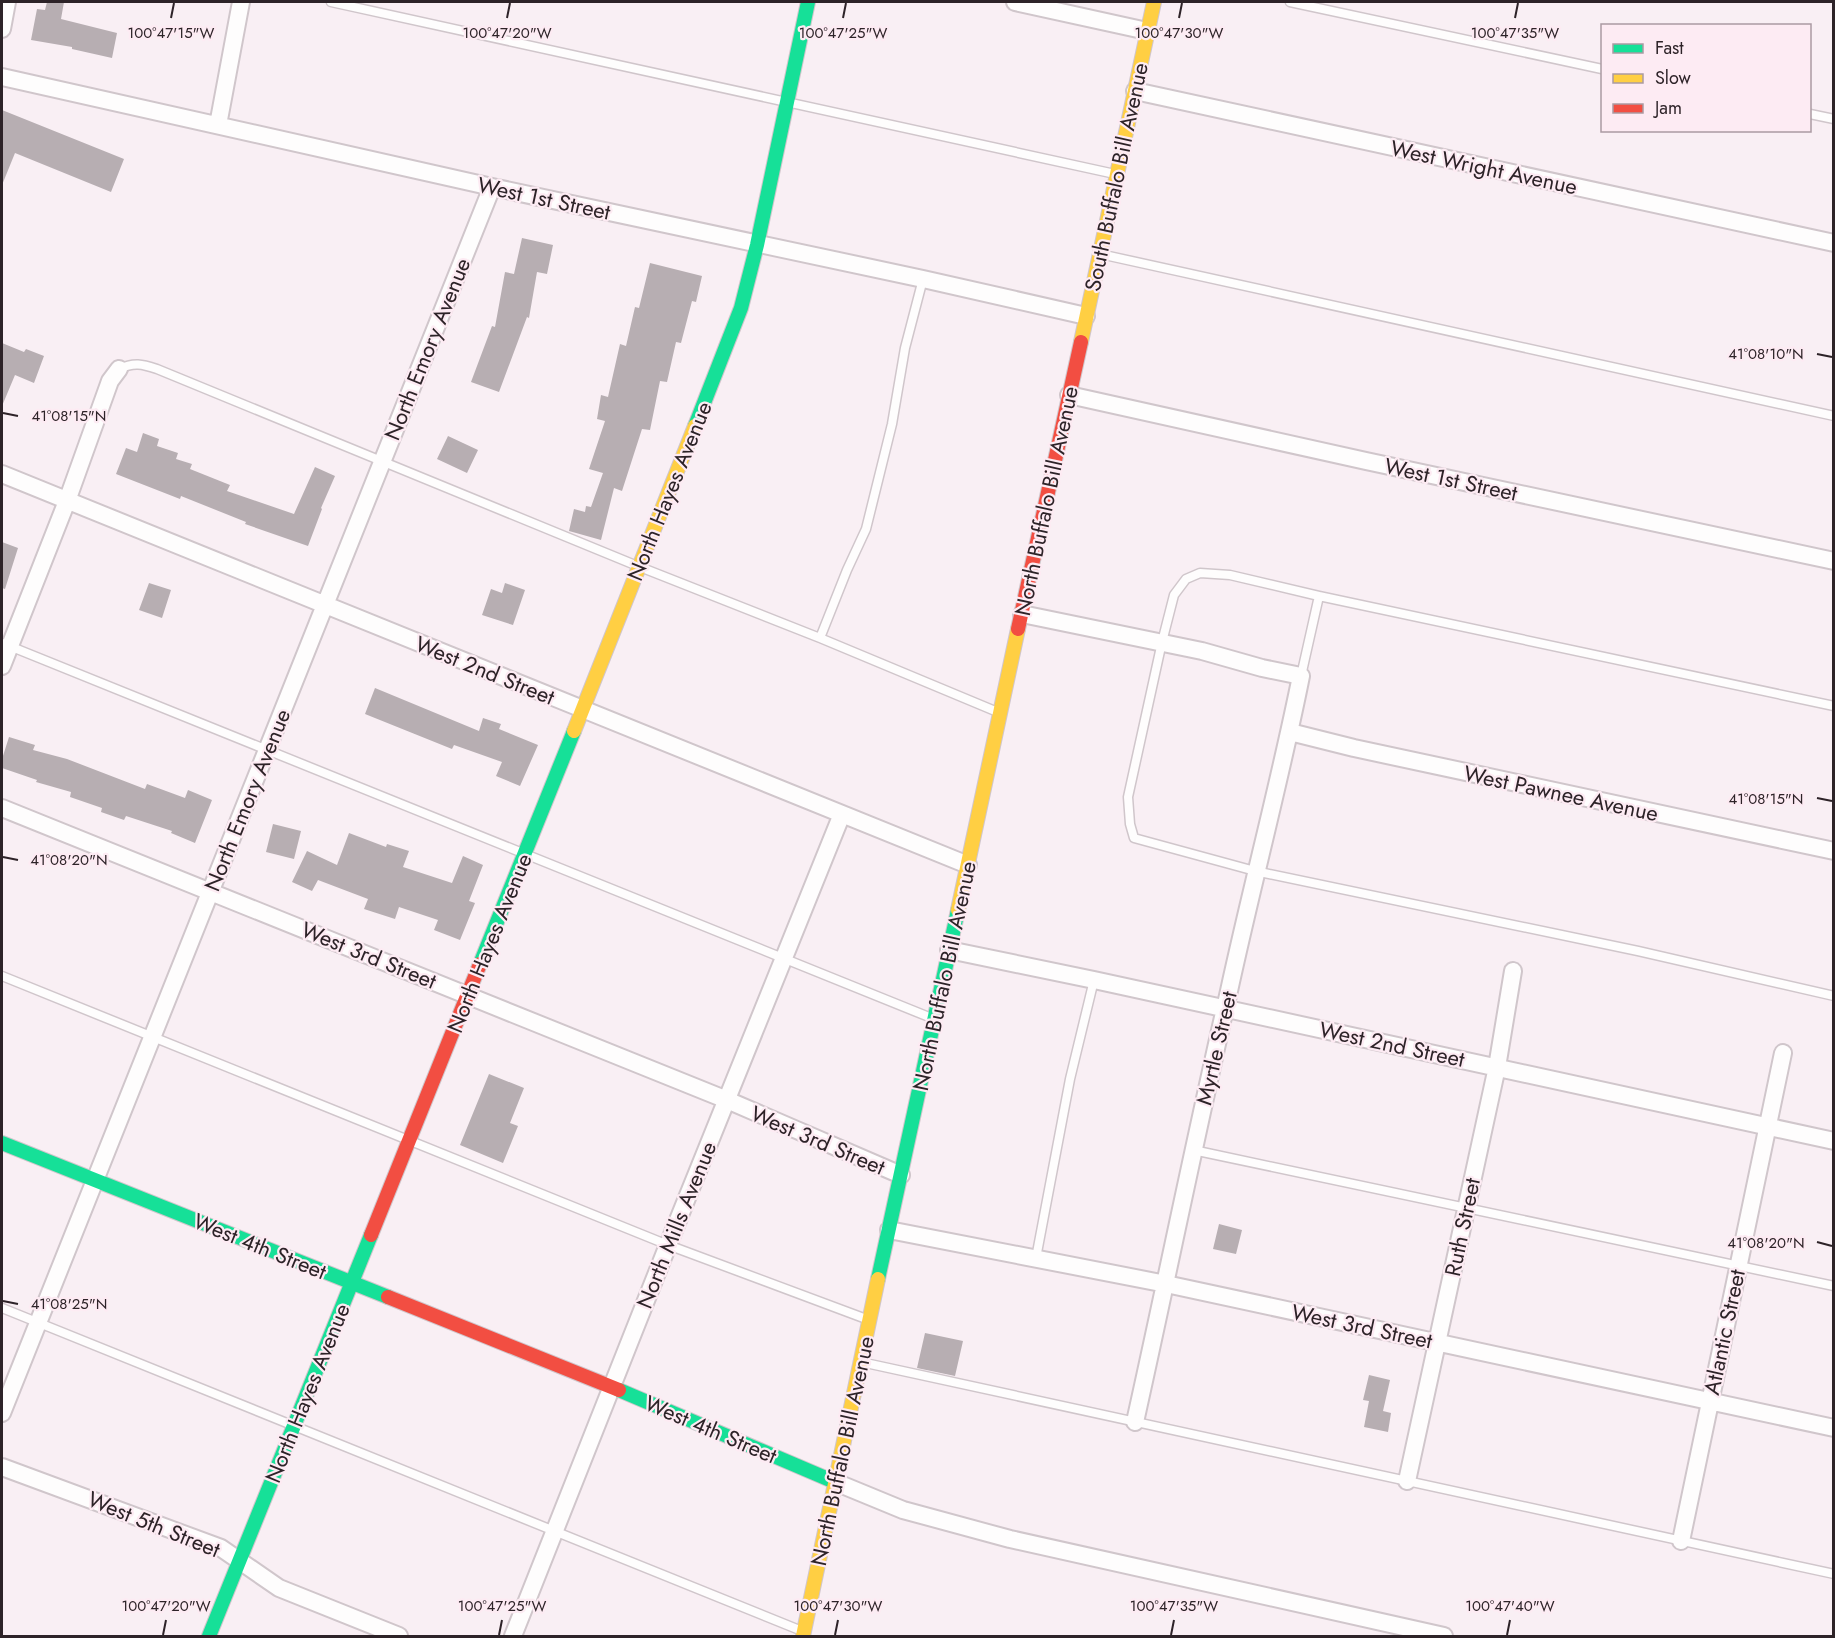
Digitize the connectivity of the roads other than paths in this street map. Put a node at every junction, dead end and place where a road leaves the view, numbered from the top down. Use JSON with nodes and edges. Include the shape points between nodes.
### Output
{"nodes":[{"id":1,"x":7,"y":2,"type":"edge"},
{"id":2,"x":241,"y":2,"type":"edge"},
{"id":3,"x":331,"y":2,"type":"edge"},
{"id":4,"x":808,"y":2,"type":"edge"},
{"id":5,"x":1015,"y":2,"type":"edge"},
{"id":6,"x":1154,"y":2,"type":"edge"},
{"id":7,"x":1290,"y":2,"type":"edge"},
{"id":8,"x":2,"y":29,"type":"edge"},
{"id":9,"x":1147,"y":31,"type":"junction"},
{"id":10,"x":1601,"y":69,"type":"edge"},
{"id":11,"x":2,"y":76,"type":"edge"},
{"id":12,"x":1135,"y":92,"type":"junction"},
{"id":13,"x":787,"y":102,"type":"junction"},
{"id":14,"x":1811,"y":114,"type":"edge"},
{"id":15,"x":1833,"y":119,"type":"edge"},
{"id":16,"x":218,"y":125,"type":"junction"},
{"id":17,"x":1117,"y":174,"type":"junction"},
{"id":18,"x":492,"y":187,"type":"junction"},
{"id":19,"x":1833,"y":243,"type":"edge"},
{"id":20,"x":758,"y":245,"type":"junction"},
{"id":21,"x":1100,"y":254,"type":"junction"},
{"id":22,"x":923,"y":279,"type":"junction"},
{"id":23,"x":1086,"y":316,"type":"junction"},
{"id":24,"x":119,"y":369,"type":"joint"},
{"id":25,"x":1070,"y":395,"type":"junction"},
{"id":26,"x":1833,"y":416,"type":"edge"},
{"id":27,"x":382,"y":461,"type":"junction"},
{"id":28,"x":2,"y":474,"type":"edge"},
{"id":29,"x":67,"y":501,"type":"junction"},
{"id":30,"x":1833,"y":561,"type":"edge"},
{"id":31,"x":640,"y":567,"type":"junction"},
{"id":32,"x":1319,"y":596,"type":"junction"},
{"id":33,"x":325,"y":606,"type":"junction"},
{"id":34,"x":1022,"y":614,"type":"junction"},
{"id":35,"x":820,"y":638,"type":"junction"},
{"id":36,"x":1162,"y":642,"type":"junction"},
{"id":37,"x":6,"y":645,"type":"edge"},
{"id":38,"x":2,"y":666,"type":"edge"},
{"id":39,"x":1301,"y":676,"type":"junction"},
{"id":40,"x":1833,"y":706,"type":"edge"},
{"id":41,"x":583,"y":709,"type":"junction"},
{"id":42,"x":1000,"y":713,"type":"junction"},
{"id":43,"x":1290,"y":732,"type":"junction"},
{"id":44,"x":267,"y":750,"type":"junction"},
{"id":45,"x":2,"y":808,"type":"edge"},
{"id":46,"x":842,"y":814,"type":"junction"},
{"id":47,"x":1833,"y":851,"type":"edge"},
{"id":48,"x":525,"y":854,"type":"junction"},
{"id":49,"x":968,"y":865,"type":"junction"},
{"id":50,"x":1256,"y":871,"type":"junction"},
{"id":51,"x":211,"y":891,"type":"junction"},
{"id":52,"x":949,"y":950,"type":"junction"},
{"id":53,"x":784,"y":958,"type":"junction"},
{"id":54,"x":1513,"y":971,"type":"dead end"},
{"id":55,"x":2,"y":976,"type":"edge"},
{"id":56,"x":1094,"y":980,"type":"junction"},
{"id":57,"x":468,"y":995,"type":"junction"},
{"id":58,"x":1833,"y":996,"type":"edge"},
{"id":59,"x":1225,"y":1008,"type":"junction"},
{"id":60,"x":934,"y":1019,"type":"junction"},
{"id":61,"x":152,"y":1037,"type":"junction"},
{"id":62,"x":1783,"y":1053,"type":"dead end"},
{"id":63,"x":1497,"y":1067,"type":"junction"},
{"id":64,"x":727,"y":1100,"type":"junction"},
{"id":65,"x":1769,"y":1127,"type":"junction"},
{"id":66,"x":409,"y":1141,"type":"junction"},
{"id":67,"x":1833,"y":1141,"type":"edge"},
{"id":68,"x":2,"y":1143,"type":"edge"},
{"id":69,"x":1192,"y":1150,"type":"junction"},
{"id":70,"x":901,"y":1175,"type":"junction"},
{"id":71,"x":95,"y":1180,"type":"junction"},
{"id":72,"x":1466,"y":1208,"type":"junction"},
{"id":73,"x":889,"y":1230,"type":"junction"},
{"id":74,"x":668,"y":1245,"type":"junction"},
{"id":75,"x":1036,"y":1258,"type":"junction"},
{"id":76,"x":1738,"y":1265,"type":"junction"},
{"id":77,"x":352,"y":1283,"type":"junction"},
{"id":78,"x":1166,"y":1284,"type":"junction"},
{"id":79,"x":1833,"y":1286,"type":"edge"},
{"id":80,"x":2,"y":1308,"type":"edge"},
{"id":81,"x":869,"y":1321,"type":"junction"},
{"id":82,"x":38,"y":1322,"type":"junction"},
{"id":83,"x":1437,"y":1343,"type":"junction"},
{"id":84,"x":860,"y":1362,"type":"junction"},
{"id":85,"x":612,"y":1387,"type":"junction"},
{"id":86,"x":1710,"y":1402,"type":"junction"},
{"id":87,"x":2,"y":1413,"type":"edge"},
{"id":88,"x":1135,"y":1422,"type":"junction"},
{"id":89,"x":294,"y":1426,"type":"junction"},
{"id":90,"x":1833,"y":1428,"type":"edge"},
{"id":91,"x":2,"y":1467,"type":"edge"},
{"id":92,"x":1407,"y":1481,"type":"junction"},
{"id":93,"x":836,"y":1482,"type":"junction"},
{"id":94,"x":555,"y":1532,"type":"junction"},
{"id":95,"x":1681,"y":1541,"type":"junction"},
{"id":96,"x":239,"y":1561,"type":"junction"},
{"id":97,"x":1833,"y":1574,"type":"edge"},
{"id":98,"x":803,"y":1634,"type":"edge"},
{"id":99,"x":209,"y":1636,"type":"edge"},
{"id":100,"x":399,"y":1636,"type":"edge"},
{"id":101,"x":513,"y":1636,"type":"edge"},
{"id":102,"x":1444,"y":1636,"type":"edge"}],
"edges":[{"from":1,"to":8,"type":"street"},
{"from":2,"to":16,"type":"street"},
{"from":3,"to":13,"type":"lane"},
{"from":4,"to":13,"type":"main road","name":"North Hayes Avenue"},
{"from":5,"to":9,"type":"street"},
{"from":6,"to":9,"type":"main road","name":"South Buffalo Bill Avenue"},
{"from":7,"to":10,"type":"lane"},
{"from":9,"to":12,"type":"main road","name":"South Buffalo Bill Avenue"},
{"from":11,"to":16,"type":"street","name":"West 1st Street"},
{"from":12,"to":17,"type":"main road","name":"South Buffalo Bill Avenue"},
{"from":12,"to":19,"type":"street","name":"West Wright Avenue"},
{"from":13,"to":17,"type":"lane"},
{"from":13,"to":20,"type":"main road","name":"North Hayes Avenue"},
{"from":14,"to":15,"type":"lane"},
{"from":16,"to":18,"type":"street","name":"West 1st Street"},
{"from":17,"to":21,"type":"main road","name":"South Buffalo Bill Avenue"},
{"from":18,"to":20,"type":"street","name":"West 1st Street"},
{"from":18,"to":27,"type":"street","name":"North Emory Avenue"},
{"from":20,"to":22,"type":"street","name":"West 1st Street"},
{"from":20,"to":31,"type":"main road","name":"North Hayes Avenue","via":[[741,308]]},
{"from":21,"to":23,"type":"main road","name":"South Buffalo Bill Avenue"},
{"from":21,"to":26,"type":"lane"},
{"from":22,"to":23,"type":"street","name":"West 1st Street"},
{"from":22,"to":35,"type":"lane","via":[[866,529]]},
{"from":23,"to":25,"type":"main road","name":"North Buffalo Bill Avenue"},
{"from":24,"to":27,"type":"lane","via":[[141,363]]},
{"from":24,"to":29,"type":"street","via":[[110,381]]},
{"from":25,"to":30,"type":"street","name":"West 1st Street"},
{"from":25,"to":34,"type":"main road","name":"North Buffalo Bill Avenue"},
{"from":27,"to":31,"type":"lane"},
{"from":27,"to":33,"type":"street","name":"North Emory Avenue"},
{"from":28,"to":29,"type":"street","name":"West 2nd Street"},
{"from":29,"to":33,"type":"street","name":"West 2nd Street"},
{"from":29,"to":37,"type":"street"},
{"from":31,"to":35,"type":"lane"},
{"from":31,"to":41,"type":"main road","name":"North Hayes Avenue"},
{"from":32,"to":36,"type":"lane","via":[[1230,575],[1200,573],[1186,579],[1174,595]]},
{"from":32,"to":39,"type":"lane"},
{"from":32,"to":40,"type":"lane"},
{"from":33,"to":41,"type":"street","name":"West 2nd Street"},
{"from":33,"to":44,"type":"street","name":"North Emory Avenue"},
{"from":34,"to":36,"type":"street"},
{"from":34,"to":42,"type":"main road","name":"North Buffalo Bill Avenue"},
{"from":35,"to":42,"type":"lane"},
{"from":36,"to":39,"type":"street"},
{"from":36,"to":50,"type":"lane","via":[[1128,796],[1134,838]]},
{"from":37,"to":38,"type":"street"},
{"from":37,"to":44,"type":"lane"},
{"from":39,"to":43,"type":"street","name":"Myrtle Street"},
{"from":41,"to":46,"type":"street","name":"West 2nd Street"},
{"from":41,"to":48,"type":"main road","name":"North Hayes Avenue"},
{"from":42,"to":49,"type":"main road","name":"North Buffalo Bill Avenue"},
{"from":43,"to":47,"type":"street","name":"West Pawnee Avenue"},
{"from":43,"to":50,"type":"street","name":"Myrtle Street"},
{"from":44,"to":48,"type":"lane"},
{"from":44,"to":51,"type":"street","name":"North Emory Avenue"},
{"from":45,"to":51,"type":"street","name":"West 3rd Street"},
{"from":46,"to":49,"type":"street","name":"West 2nd Street"},
{"from":46,"to":53,"type":"street","name":"North Mills Avenue"},
{"from":48,"to":53,"type":"lane"},
{"from":48,"to":57,"type":"main road","name":"North Hayes Avenue"},
{"from":49,"to":52,"type":"main road","name":"North Buffalo Bill Avenue"},
{"from":50,"to":58,"type":"lane"},
{"from":50,"to":59,"type":"street","name":"Myrtle Street"},
{"from":51,"to":57,"type":"street","name":"West 3rd Street"},
{"from":51,"to":61,"type":"street","name":"North Emory Avenue"},
{"from":52,"to":56,"type":"street","name":"West 2nd Street"},
{"from":52,"to":60,"type":"main road","name":"North Buffalo Bill Avenue"},
{"from":53,"to":60,"type":"lane"},
{"from":53,"to":64,"type":"street","name":"North Mills Avenue"},
{"from":54,"to":63,"type":"street","name":"Ruth Street"},
{"from":55,"to":61,"type":"lane"},
{"from":56,"to":59,"type":"street","name":"West 2nd Street"},
{"from":56,"to":75,"type":"lane","via":[[1070,1079]]},
{"from":57,"to":64,"type":"street","name":"West 3rd Street"},
{"from":57,"to":66,"type":"main road","name":"North Hayes Avenue"},
{"from":59,"to":63,"type":"street","name":"West 2nd Street"},
{"from":59,"to":69,"type":"street","name":"Myrtle Street"},
{"from":60,"to":70,"type":"main road","name":"North Buffalo Bill Avenue"},
{"from":61,"to":66,"type":"lane"},
{"from":61,"to":71,"type":"street","name":"North Emory Avenue"},
{"from":62,"to":65,"type":"street","name":"Atlantic Street"},
{"from":63,"to":65,"type":"street","name":"West 2nd Street"},
{"from":63,"to":72,"type":"street","name":"Ruth Street"},
{"from":64,"to":70,"type":"street","name":"West 3rd Street"},
{"from":64,"to":74,"type":"street","name":"North Mills Avenue"},
{"from":65,"to":67,"type":"street","name":"West 2nd Street"},
{"from":65,"to":76,"type":"street","name":"Atlantic Street"},
{"from":66,"to":74,"type":"lane"},
{"from":66,"to":77,"type":"main road","name":"North Hayes Avenue"},
{"from":68,"to":71,"type":"main road","name":"West 4th Street"},
{"from":69,"to":72,"type":"lane"},
{"from":69,"to":78,"type":"street","name":"Myrtle Street"},
{"from":70,"to":73,"type":"main road","name":"North Buffalo Bill Avenue"},
{"from":71,"to":77,"type":"main road","name":"West 4th Street"},
{"from":71,"to":82,"type":"street","name":"North Emory Avenue"},
{"from":72,"to":76,"type":"lane"},
{"from":72,"to":83,"type":"street","name":"Ruth Street"},
{"from":73,"to":75,"type":"street","name":"West 3rd Street"},
{"from":73,"to":81,"type":"main road","name":"North Buffalo Bill Avenue"},
{"from":74,"to":81,"type":"lane"},
{"from":74,"to":85,"type":"street","name":"North Mills Avenue"},
{"from":75,"to":78,"type":"street","name":"West 3rd Street"},
{"from":76,"to":79,"type":"lane"},
{"from":76,"to":86,"type":"street","name":"Atlantic Street"},
{"from":77,"to":85,"type":"main road","name":"West 4th Street"},
{"from":77,"to":89,"type":"main road","name":"North Hayes Avenue"},
{"from":78,"to":83,"type":"street","name":"West 3rd Street"},
{"from":78,"to":88,"type":"street","name":"Myrtle Street"},
{"from":80,"to":82,"type":"lane"},
{"from":81,"to":84,"type":"main road","name":"North Buffalo Bill Avenue"},
{"from":82,"to":87,"type":"street","name":"North Emory Avenue"},
{"from":82,"to":89,"type":"lane"},
{"from":83,"to":86,"type":"street","name":"West 3rd Street"},
{"from":83,"to":92,"type":"street","name":"Ruth Street"},
{"from":84,"to":88,"type":"lane"},
{"from":84,"to":93,"type":"main road","name":"North Buffalo Bill Avenue"},
{"from":85,"to":93,"type":"main road","name":"West 4th Street"},
{"from":85,"to":94,"type":"street","name":"North Mills Avenue"},
{"from":86,"to":90,"type":"street","name":"West 3rd Street"},
{"from":86,"to":95,"type":"street","name":"Atlantic Street"},
{"from":88,"to":92,"type":"lane"},
{"from":89,"to":94,"type":"lane"},
{"from":89,"to":96,"type":"main road","name":"North Hayes Avenue"},
{"from":91,"to":96,"type":"street","name":"West 5th Street","via":[[221,1548]]},
{"from":92,"to":95,"type":"lane"},
{"from":93,"to":98,"type":"main road","name":"North Buffalo Bill Avenue"},
{"from":93,"to":102,"type":"street","name":"West 4th Street","via":[[903,1510],[1010,1539]]},
{"from":94,"to":98,"type":"lane"},
{"from":94,"to":101,"type":"street","name":"North Mills Avenue"},
{"from":95,"to":97,"type":"lane"},
{"from":96,"to":99,"type":"main road","name":"North Hayes Avenue"},
{"from":96,"to":100,"type":"street","name":"West 5th Street","via":[[279,1588]]}]}
